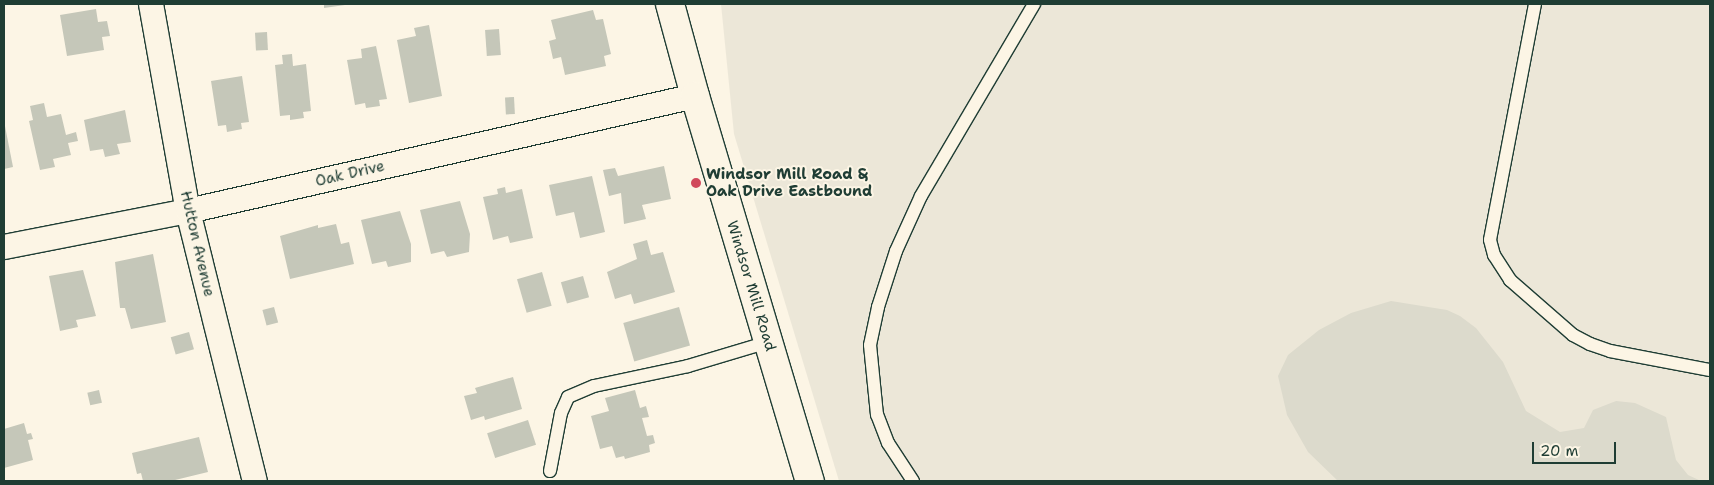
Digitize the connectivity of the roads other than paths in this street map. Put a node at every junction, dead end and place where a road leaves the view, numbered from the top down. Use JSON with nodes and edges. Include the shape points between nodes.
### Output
{"nodes":[{"id":1,"x":151,"y":4,"type":"edge"},
{"id":2,"x":670,"y":4,"type":"edge"},
{"id":3,"x":1034,"y":4,"type":"edge"},
{"id":4,"x":1535,"y":4,"type":"edge"},
{"id":5,"x":695,"y":96,"type":"junction"},
{"id":6,"x":188,"y":211,"type":"junction"},
{"id":7,"x":4,"y":247,"type":"edge"},
{"id":8,"x":768,"y":342,"type":"junction"},
{"id":9,"x":1710,"y":370,"type":"edge"},
{"id":10,"x":550,"y":471,"type":"dead end"},
{"id":11,"x":255,"y":481,"type":"edge"},
{"id":12,"x":810,"y":481,"type":"edge"},
{"id":13,"x":913,"y":481,"type":"edge"}],
"edges":[{"from":1,"to":6,"type":"street","name":"Hutton Avenue"},
{"from":2,"to":5,"type":"main road","name":"Windsor Mill Road"},
{"from":3,"to":13,"type":"lane","via":[[920,196],[896,251],[878,307],[870,345],[877,415],[888,443]]},
{"from":4,"to":9,"type":"lane","via":[[1490,240],[1497,263],[1510,280],[1573,335],[1590,344],[1610,351]]},
{"from":5,"to":6,"type":"street","name":"Oak Drive"},
{"from":5,"to":8,"type":"main road","name":"Windsor Mill Road"},
{"from":6,"to":7,"type":"street","name":"Oak Drive"},
{"from":6,"to":11,"type":"street","name":"Hutton Avenue"},
{"from":8,"to":10,"type":"lane","via":[[688,366],[594,386],[568,397],[561,413]]},
{"from":8,"to":12,"type":"main road","name":"Windsor Mill Road"}]}
